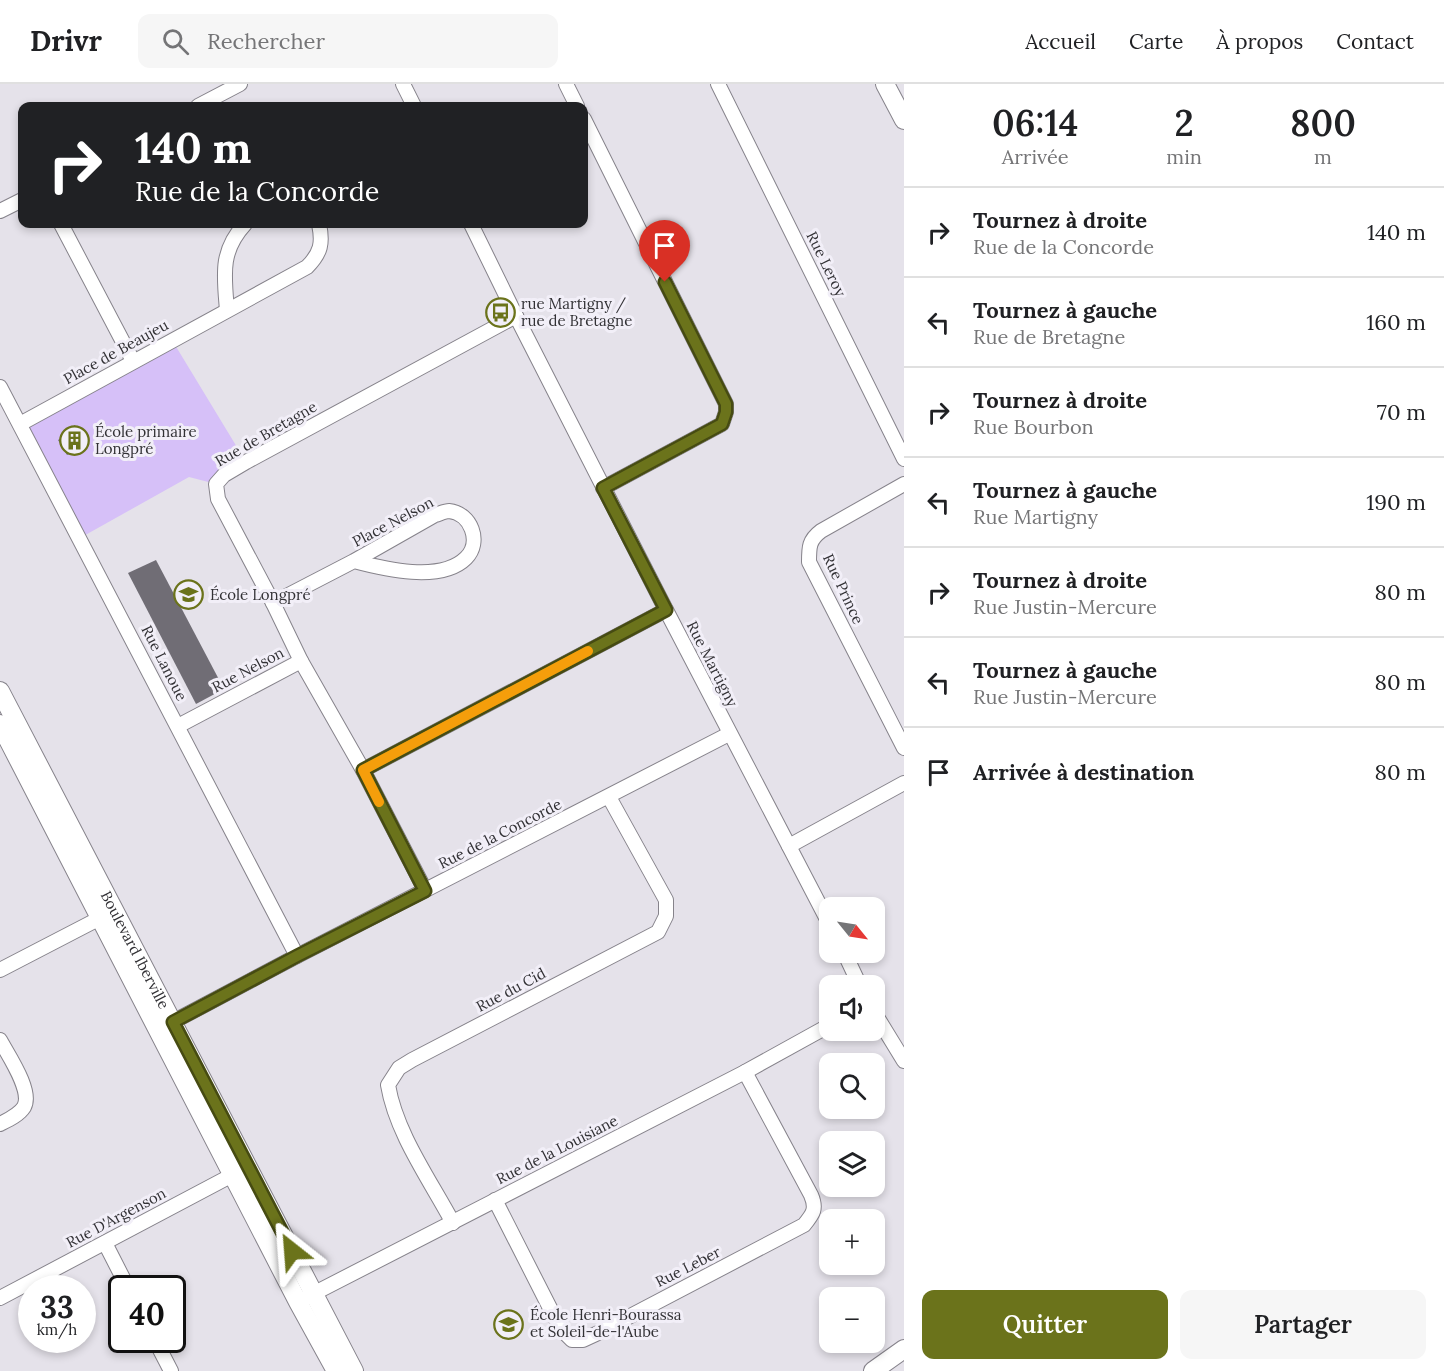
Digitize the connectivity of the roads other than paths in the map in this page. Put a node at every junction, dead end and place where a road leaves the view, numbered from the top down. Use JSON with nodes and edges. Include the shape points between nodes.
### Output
{"nodes":[{"id":1,"x":240,"y":84,"type":"edge"},
{"id":2,"x":403,"y":84,"type":"edge"},
{"id":3,"x":566,"y":84,"type":"edge"},
{"id":4,"x":718,"y":84,"type":"edge"},
{"id":5,"x":885,"y":84,"type":"edge"},
{"id":6,"x":206,"y":102,"type":"edge"},
{"id":7,"x":412,"y":102,"type":"edge"},
{"id":8,"x":575,"y":102,"type":"edge"},
{"id":9,"x":904,"y":120,"type":"edge"},
{"id":10,"x":588,"y":127,"type":"edge"},
{"id":11,"x":18,"y":202,"type":"edge"},
{"id":12,"x":0,"y":211,"type":"edge"},
{"id":13,"x":63,"y":228,"type":"edge"},
{"id":14,"x":241,"y":228,"type":"edge"},
{"id":15,"x":320,"y":228,"type":"edge"},
{"id":16,"x":473,"y":228,"type":"edge"},
{"id":17,"x":228,"y":310,"type":"junction"},
{"id":18,"x":516,"y":316,"type":"junction"},
{"id":19,"x":133,"y":361,"type":"junction"},
{"id":20,"x":0,"y":387,"type":"edge"},
{"id":21,"x":20,"y":424,"type":"junction"},
{"id":22,"x":904,"y":459,"type":"edge"},
{"id":23,"x":904,"y":484,"type":"edge"},
{"id":24,"x":603,"y":488,"type":"junction"},
{"id":25,"x":354,"y":561,"type":"junction"},
{"id":26,"x":273,"y":603,"type":"junction"},
{"id":27,"x":666,"y":610,"type":"junction"},
{"id":28,"x":301,"y":661,"type":"junction"},
{"id":29,"x":0,"y":691,"type":"edge"},
{"id":30,"x":0,"y":724,"type":"edge"},
{"id":31,"x":178,"y":726,"type":"junction"},
{"id":32,"x":729,"y":734,"type":"junction"},
{"id":33,"x":904,"y":748,"type":"edge"},
{"id":34,"x":363,"y":770,"type":"junction"},
{"id":35,"x":904,"y":783,"type":"edge"},
{"id":36,"x":609,"y":797,"type":"junction"},
{"id":37,"x":789,"y":846,"type":"junction"},
{"id":38,"x":425,"y":891,"type":"junction"},
{"id":39,"x":819,"y":904,"type":"edge"},
{"id":40,"x":107,"y":914,"type":"junction"},
{"id":41,"x":297,"y":956,"type":"junction"},
{"id":42,"x":0,"y":970,"type":"edge"},
{"id":43,"x":165,"y":1026,"type":"junction"},
{"id":44,"x":885,"y":1030,"type":"edge"},
{"id":45,"x":819,"y":1031,"type":"edge"},
{"id":46,"x":0,"y":1040,"type":"edge"},
{"id":47,"x":904,"y":1061,"type":"edge"},
{"id":48,"x":745,"y":1072,"type":"junction"},
{"id":49,"x":0,"y":1124,"type":"edge"},
{"id":50,"x":240,"y":1171,"type":"junction"},
{"id":51,"x":495,"y":1200,"type":"junction"},
{"id":52,"x":453,"y":1223,"type":"junction"},
{"id":53,"x":105,"y":1243,"type":"junction"},
{"id":54,"x":121,"y":1275,"type":"edge"},
{"id":55,"x":0,"y":1298,"type":"edge"},
{"id":56,"x":306,"y":1298,"type":"junction"},
{"id":57,"x":904,"y":1349,"type":"edge"},
{"id":58,"x":162,"y":1353,"type":"edge"},
{"id":59,"x":171,"y":1371,"type":"edge"},
{"id":60,"x":336,"y":1371,"type":"edge"},
{"id":61,"x":354,"y":1371,"type":"edge"},
{"id":62,"x":873,"y":1371,"type":"edge"}],
"edges":[{"from":1,"to":6,"type":"street"},
{"from":2,"to":7,"type":"street"},
{"from":3,"to":8,"type":"street"},
{"from":4,"to":22,"type":"street","name":"Rue Leroy"},
{"from":5,"to":9,"type":"street"},
{"from":10,"to":24,"type":"street","via":[[726,404],[722,424]]},
{"from":11,"to":12,"type":"street"},
{"from":13,"to":19,"type":"street"},
{"from":14,"to":17,"type":"street","via":[[226,254]]},
{"from":15,"to":17,"type":"street","name":"Place de Beaujeu","via":[[321,249],[307,267]]},
{"from":16,"to":18,"type":"street","name":"Rue Martigny"},
{"from":17,"to":19,"type":"street","name":"Place de Beaujeu"},
{"from":18,"to":24,"type":"street","name":"Rue Martigny"},
{"from":18,"to":26,"type":"street","name":"Rue de Bretagne","via":[[256,456],[216,484],[218,499]]},
{"from":19,"to":21,"type":"street","name":"Place de Beaujeu"},
{"from":20,"to":21,"type":"street","name":"Rue Lanoue"},
{"from":21,"to":31,"type":"street","name":"Rue Lanoue"},
{"from":23,"to":33,"type":"street","name":"Rue Prince","via":[[821,531],[811,539],[809,547],[809,561]]},
{"from":24,"to":27,"type":"street","name":"Rue Martigny"},
{"from":25,"to":25,"type":"street","name":"Place Nelson","via":[[448,511],[467,521],[473,531],[474,541],[466,558],[438,571],[388,571]]},
{"from":25,"to":26,"type":"street","name":"Place Nelson"},
{"from":26,"to":28,"type":"street","name":"Rue de Bretagne"},
{"from":27,"to":32,"type":"street","name":"Rue Martigny"},
{"from":27,"to":34,"type":"street"},
{"from":28,"to":31,"type":"street","name":"Rue Nelson"},
{"from":28,"to":34,"type":"street","name":"Rue de Bretagne"},
{"from":29,"to":40,"type":"street","name":"Boulevard Iberville"},
{"from":30,"to":40,"type":"street","name":"Boulevard Iberville"},
{"from":31,"to":41,"type":"street","name":"Rue Lanoue"},
{"from":32,"to":36,"type":"street","name":"Rue de la Concorde"},
{"from":32,"to":37,"type":"street","name":"Rue Martigny"},
{"from":34,"to":38,"type":"street","name":"Rue de Bretagne"},
{"from":35,"to":37,"type":"street"},
{"from":36,"to":38,"type":"street","name":"Rue de la Concorde"},
{"from":36,"to":52,"type":"street","name":"Rue du Cid","via":[[666,900],[666,916],[658,932],[412,1060],[399,1068],[388,1085],[399,1122]]},
{"from":37,"to":39,"type":"street","name":"Rue Martigny"},
{"from":38,"to":41,"type":"street","name":"Rue de la Concorde"},
{"from":40,"to":42,"type":"street"},
{"from":40,"to":43,"type":"street","name":"Boulevard Iberville"},
{"from":41,"to":43,"type":"street","name":"Rue de la Concorde"},
{"from":43,"to":50,"type":"street","name":"Boulevard Iberville"},
{"from":44,"to":47,"type":"street"},
{"from":45,"to":48,"type":"street","name":"Rue de la Louisiane"},
{"from":46,"to":49,"type":"street","via":[[26,1097],[16,1116]]},
{"from":48,"to":51,"type":"street","name":"Rue de la Louisiane"},
{"from":48,"to":51,"type":"street","name":"Rue Leber","via":[[811,1195],[813,1214],[804,1225],[596,1334],[572,1340],[564,1332]]},
{"from":50,"to":53,"type":"street","name":"Rue D'Argenson"},
{"from":50,"to":56,"type":"street","name":"Boulevard Iberville"},
{"from":51,"to":52,"type":"street","name":"Rue de la Louisiane"},
{"from":52,"to":56,"type":"street","name":"Rue de la Louisiane"},
{"from":53,"to":54,"type":"street"},
{"from":53,"to":55,"type":"street","name":"Rue D'Argenson"},
{"from":56,"to":60,"type":"street","name":"Boulevard Iberville"},
{"from":56,"to":61,"type":"street","name":"Boulevard Iberville"},
{"from":57,"to":62,"type":"street"},
{"from":58,"to":59,"type":"street"}]}
